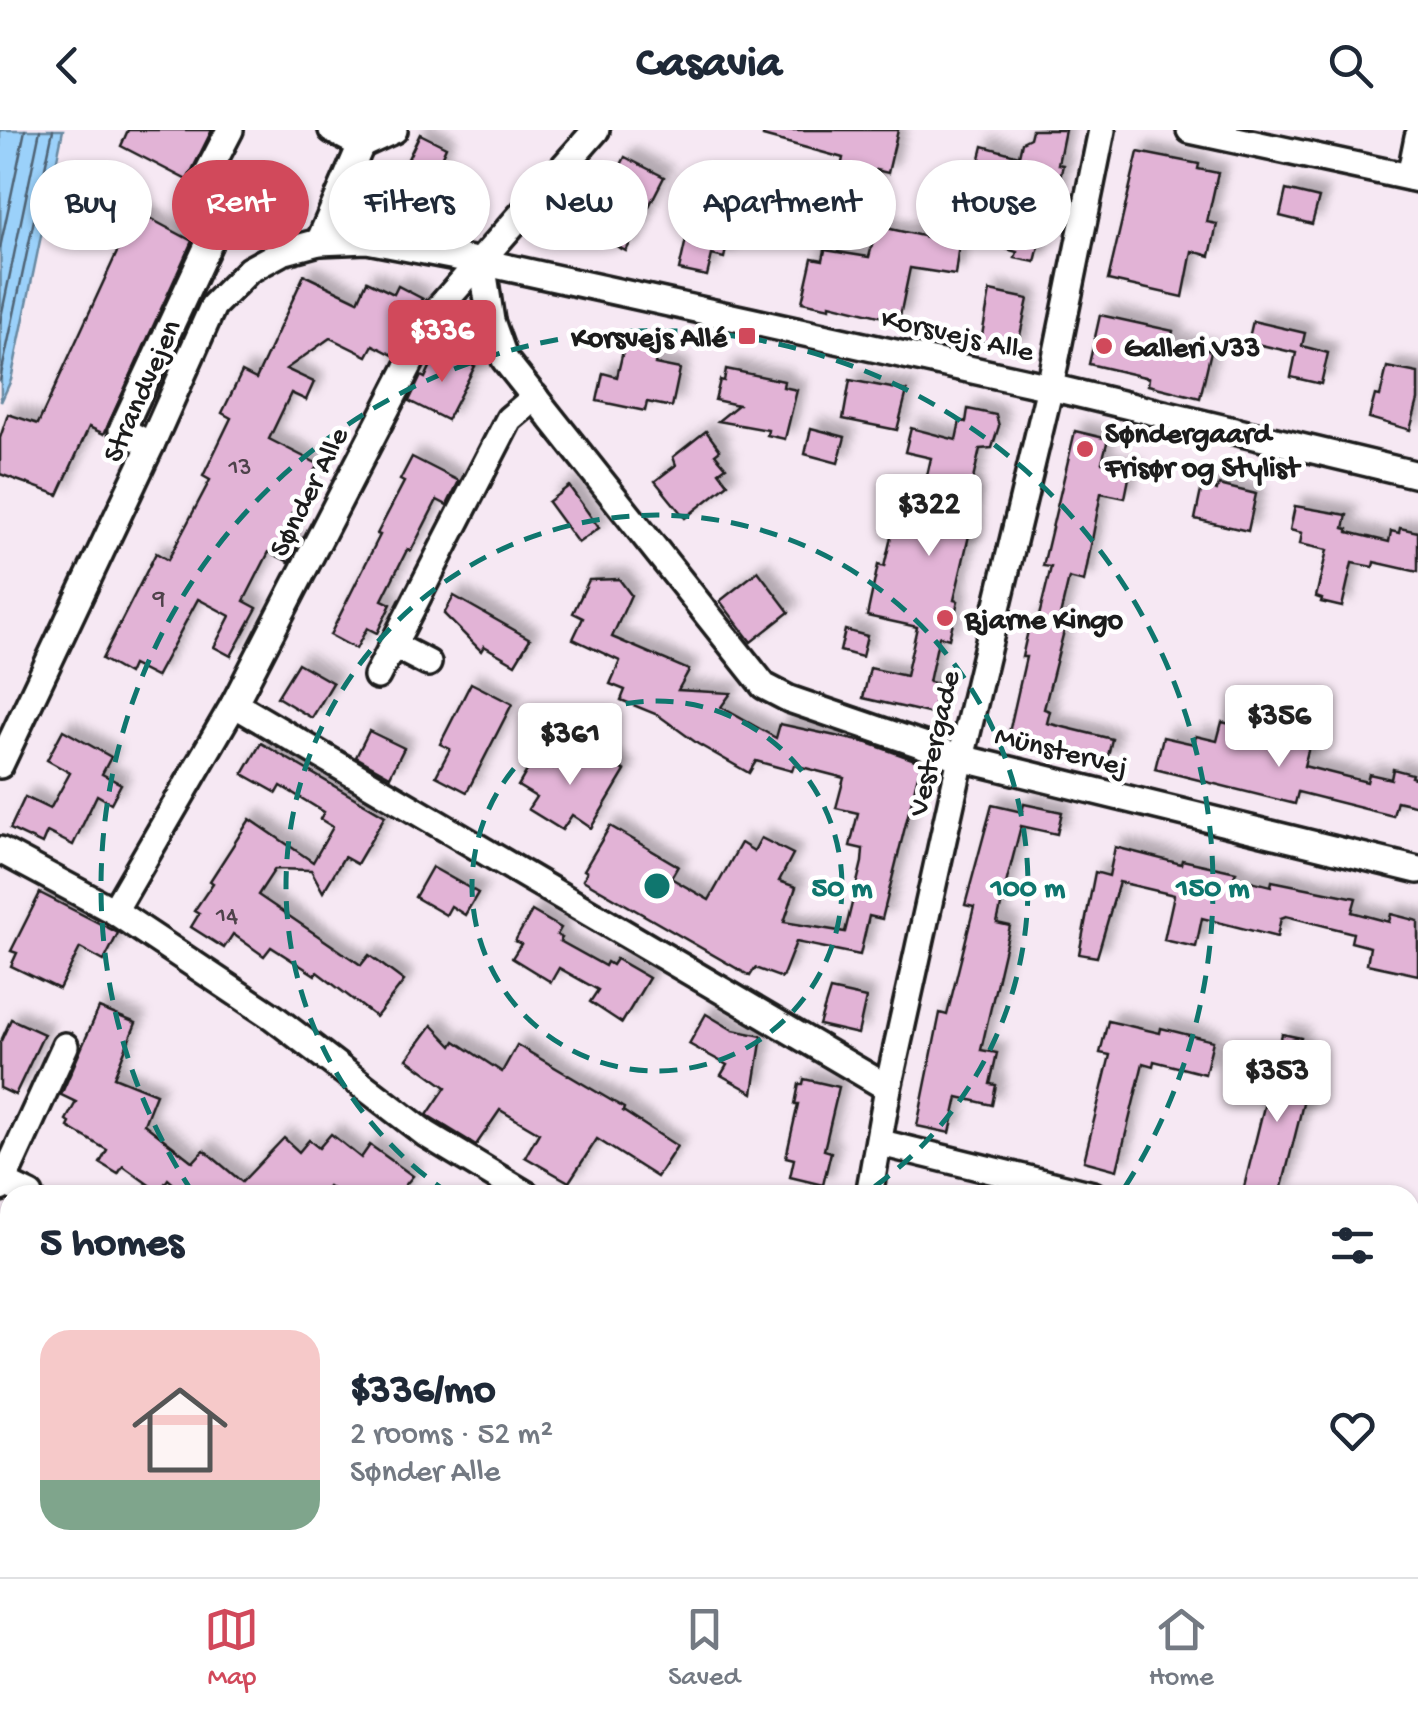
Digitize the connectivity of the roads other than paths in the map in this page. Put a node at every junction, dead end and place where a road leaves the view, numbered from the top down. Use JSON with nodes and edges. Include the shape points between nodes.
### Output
{"nodes":[{"id":1,"x":230,"y":130,"type":"edge"},
{"id":2,"x":332,"y":130,"type":"edge"},
{"id":3,"x":394,"y":130,"type":"edge"},
{"id":4,"x":596,"y":130,"type":"edge"},
{"id":5,"x":1102,"y":130,"type":"edge"},
{"id":6,"x":1190,"y":130,"type":"edge"},
{"id":7,"x":1418,"y":137,"type":"edge"},
{"id":8,"x":361,"y":145,"type":"junction"},
{"id":9,"x":1414,"y":178,"type":"edge"},
{"id":10,"x":319,"y":242,"type":"junction"},
{"id":11,"x":482,"y":262,"type":"junction"},
{"id":12,"x":1050,"y":386,"type":"junction"},
{"id":13,"x":535,"y":397,"type":"junction"},
{"id":14,"x":151,"y":446,"type":"junction"},
{"id":15,"x":1418,"y":475,"type":"edge"},
{"id":16,"x":393,"y":645,"type":"junction"},
{"id":17,"x":428,"y":663,"type":"dead end"},
{"id":18,"x":377,"y":676,"type":"dead end"},
{"id":19,"x":234,"y":704,"type":"junction"},
{"id":20,"x":961,"y":758,"type":"junction"},
{"id":21,"x":0,"y":764,"type":"edge"},
{"id":22,"x":0,"y":850,"type":"edge"},
{"id":23,"x":1418,"y":870,"type":"edge"},
{"id":24,"x":114,"y":910,"type":"junction"},
{"id":25,"x":65,"y":1046,"type":"dead end"},
{"id":26,"x":888,"y":1088,"type":"junction"},
{"id":27,"x":880,"y":1143,"type":"junction"},
{"id":28,"x":1,"y":1185,"type":"edge"},
{"id":29,"x":510,"y":1185,"type":"edge"},
{"id":30,"x":871,"y":1185,"type":"edge"},
{"id":31,"x":1052,"y":1185,"type":"edge"}],
"edges":[{"from":1,"to":14,"type":"street","via":[[202,184],[210,240],[122,430]]},
{"from":2,"to":8,"type":"street"},
{"from":3,"to":8,"type":"street"},
{"from":4,"to":11,"type":"street","name":"Sønder Alle"},
{"from":5,"to":12,"type":"street","name":"Vestergade"},
{"from":6,"to":9,"type":"street"},
{"from":7,"to":9,"type":"street"},
{"from":8,"to":10,"type":"street"},
{"from":10,"to":11,"type":"street","name":"Strandvejen","via":[[367,240]]},
{"from":10,"to":14,"type":"street","name":"Strandvejen","via":[[249,270],[213,306]]},
{"from":11,"to":12,"type":"street","name":"Korsvejs Alle"},
{"from":11,"to":13,"type":"street","name":"Münstervej","via":[[500,347]]},
{"from":11,"to":19,"type":"street","name":"Sønder Alle","via":[[438,310]]},
{"from":12,"to":15,"type":"street","name":"Korsvejs Alle"},
{"from":12,"to":20,"type":"street","name":"Vestergade"},
{"from":13,"to":16,"type":"street","via":[[510,419]]},
{"from":13,"to":20,"type":"street","name":"Münstervej","via":[[764,686]]},
{"from":14,"to":21,"type":"street","name":"Strandvejen"},
{"from":16,"to":17,"type":"street"},
{"from":16,"to":18,"type":"street"},
{"from":19,"to":24,"type":"street","name":"Sønder Alle"},
{"from":19,"to":26,"type":"street"},
{"from":20,"to":23,"type":"street","name":"Münstervej"},
{"from":20,"to":26,"type":"street","name":"Vestergade"},
{"from":22,"to":24,"type":"street"},
{"from":24,"to":29,"type":"street","via":[[273,1017],[426,1134]]},
{"from":25,"to":28,"type":"street"},
{"from":26,"to":27,"type":"street","name":"Vestergade"},
{"from":27,"to":30,"type":"street","name":"Vestergade"},
{"from":27,"to":31,"type":"street"}]}
